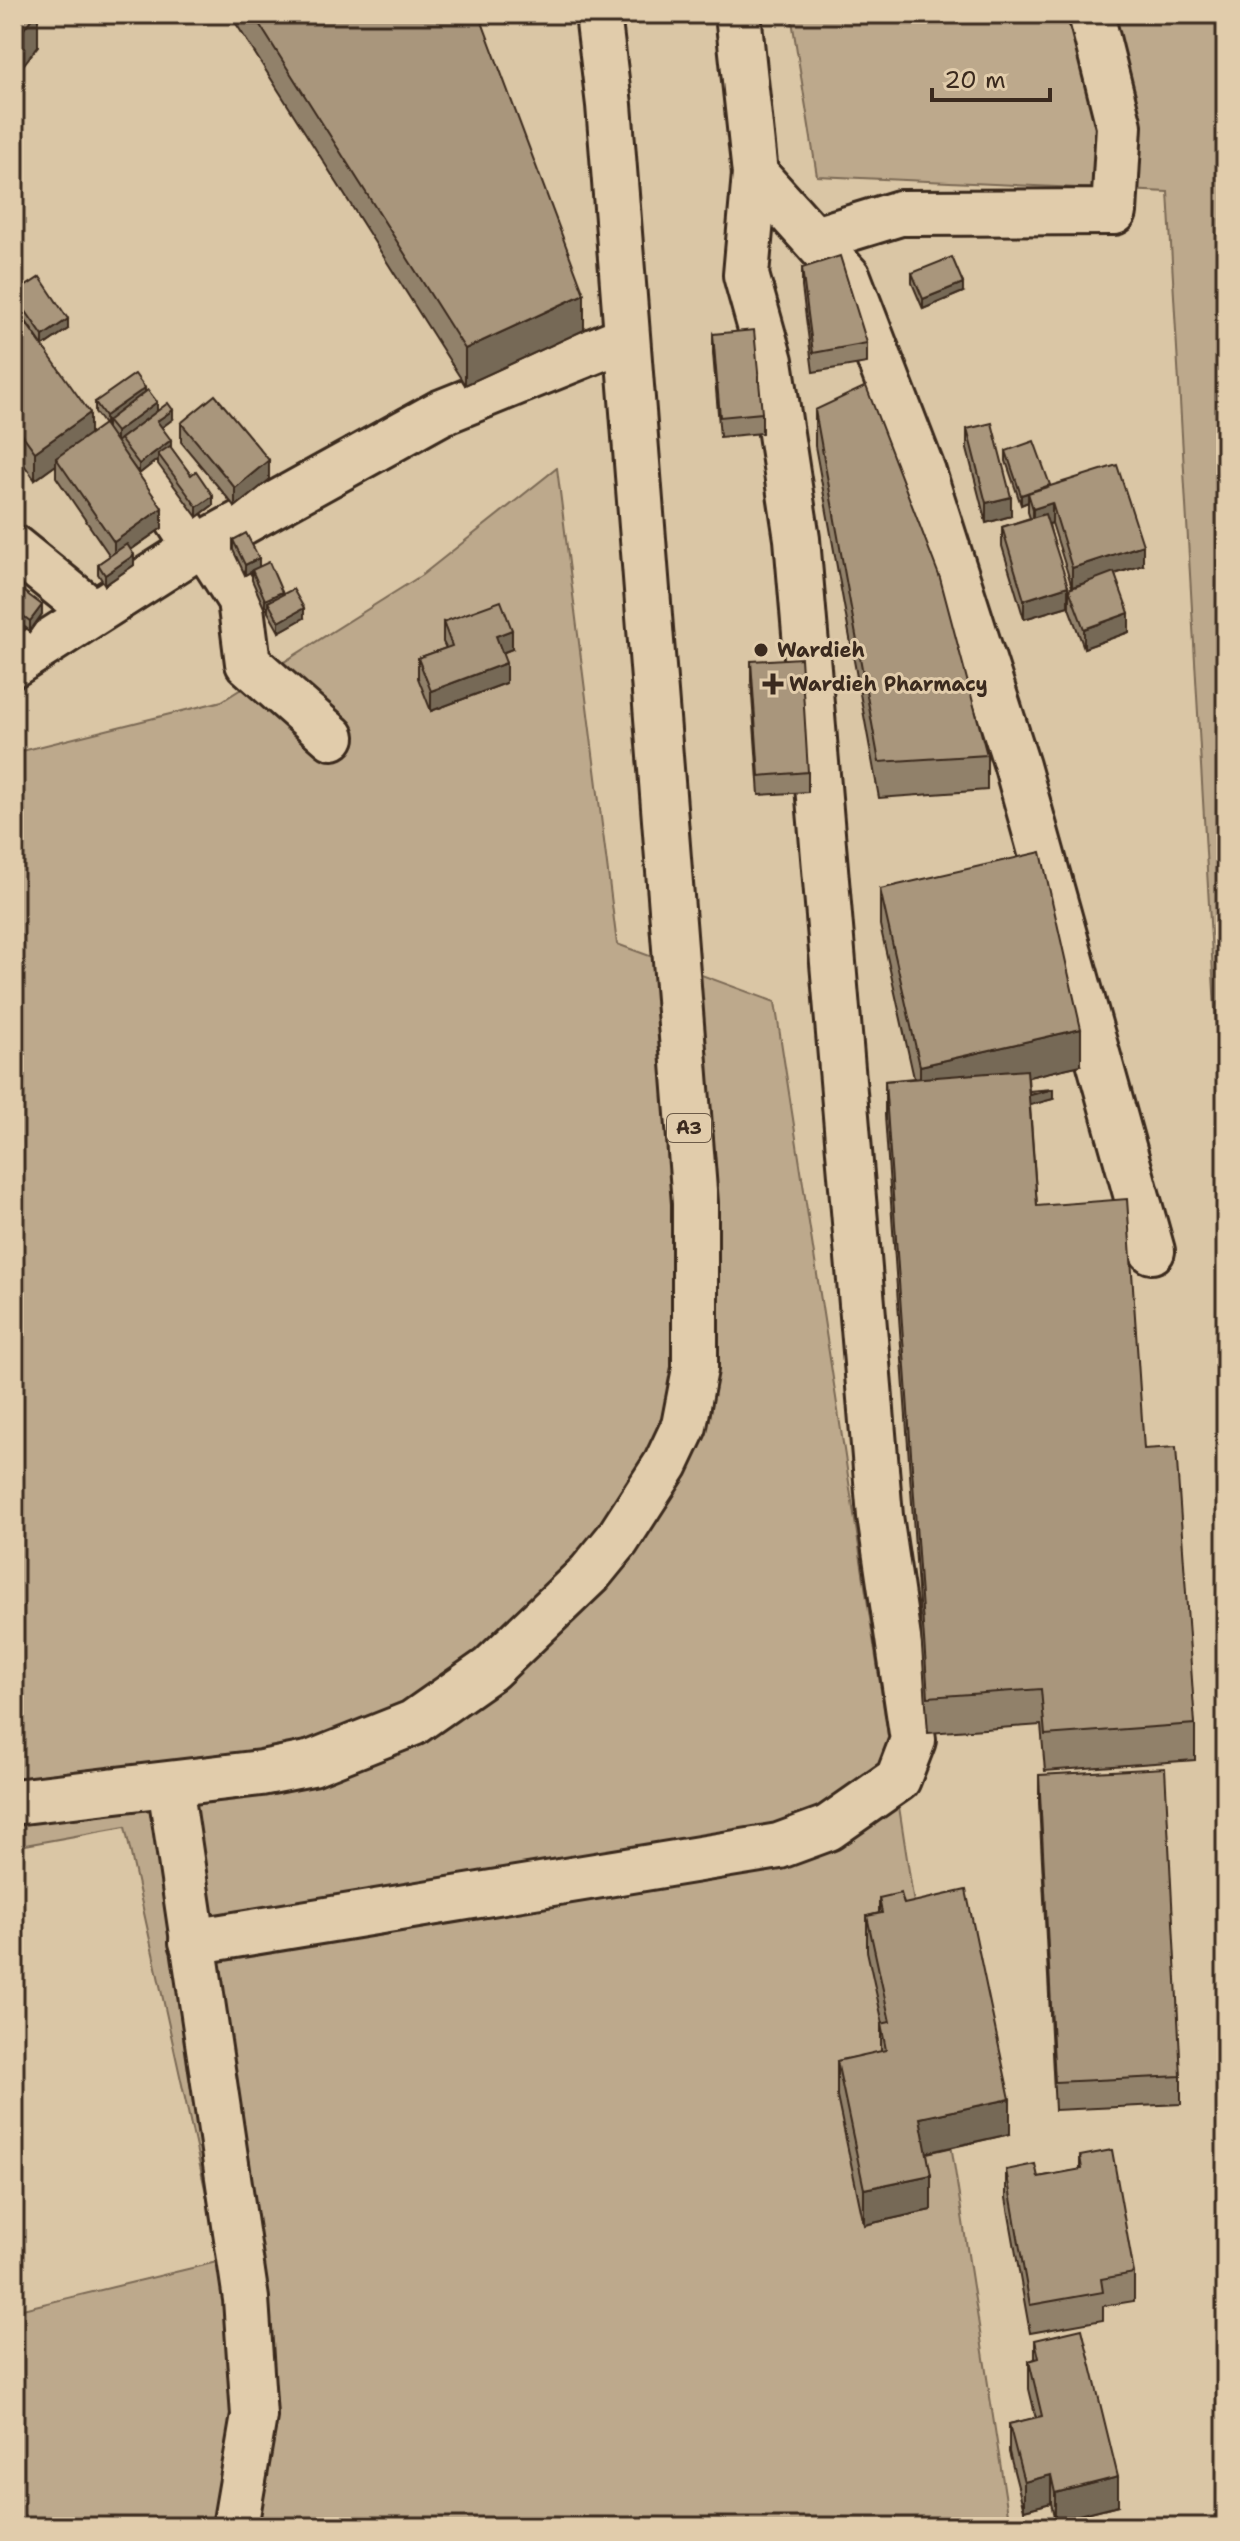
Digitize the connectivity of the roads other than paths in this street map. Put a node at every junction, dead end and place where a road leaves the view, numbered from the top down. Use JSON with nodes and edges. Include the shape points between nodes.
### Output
{"nodes":[{"id":1,"x":598,"y":14,"type":"edge"},
{"id":2,"x":738,"y":14,"type":"edge"},
{"id":3,"x":1091,"y":14,"type":"edge"},
{"id":4,"x":755,"y":174,"type":"junction"},
{"id":5,"x":815,"y":239,"type":"junction"},
{"id":6,"x":626,"y":338,"type":"junction"},
{"id":7,"x":152,"y":480,"type":"dead end"},
{"id":8,"x":200,"y":546,"type":"junction"},
{"id":9,"x":14,"y":548,"type":"edge"},
{"id":10,"x":93,"y":612,"type":"junction"},
{"id":11,"x":14,"y":664,"type":"edge"},
{"id":12,"x":332,"y":737,"type":"dead end"},
{"id":13,"x":1152,"y":1251,"type":"dead end"},
{"id":14,"x":170,"y":1785,"type":"junction"},
{"id":15,"x":14,"y":1802,"type":"edge"},
{"id":16,"x":192,"y":1942,"type":"junction"},
{"id":17,"x":235,"y":2527,"type":"edge"}],
"edges":[{"from":1,"to":6,"type":"main road","number":"A3"},
{"from":2,"to":4,"type":"main road"},
{"from":3,"to":5,"type":"main road","via":[[1119,126],[1114,212],[900,213]]},
{"from":4,"to":5,"type":"main road"},
{"from":4,"to":16,"type":"main road","via":[[746,275],[770,361],[797,539],[880,1516],[913,1740],[898,1779],[828,1828],[779,1846]]},
{"from":5,"to":13,"type":"main road","via":[[848,277],[923,472],[1017,766]]},
{"from":6,"to":8,"type":"main road","via":[[440,413]]},
{"from":6,"to":14,"type":"main road","number":"A3","via":[[695,1203],[695,1369],[684,1426],[642,1502],[590,1573],[457,1695],[413,1723],[312,1763]]},
{"from":7,"to":8,"type":"main road"},
{"from":8,"to":10,"type":"main road"},
{"from":8,"to":12,"type":"main road","via":[[240,600],[248,663]]},
{"from":9,"to":10,"type":"main road"},
{"from":10,"to":11,"type":"main road"},
{"from":14,"to":15,"type":"main road","number":"A3"},
{"from":14,"to":16,"type":"main road"},
{"from":16,"to":17,"type":"main road","via":[[246,2299],[254,2416]]}]}
